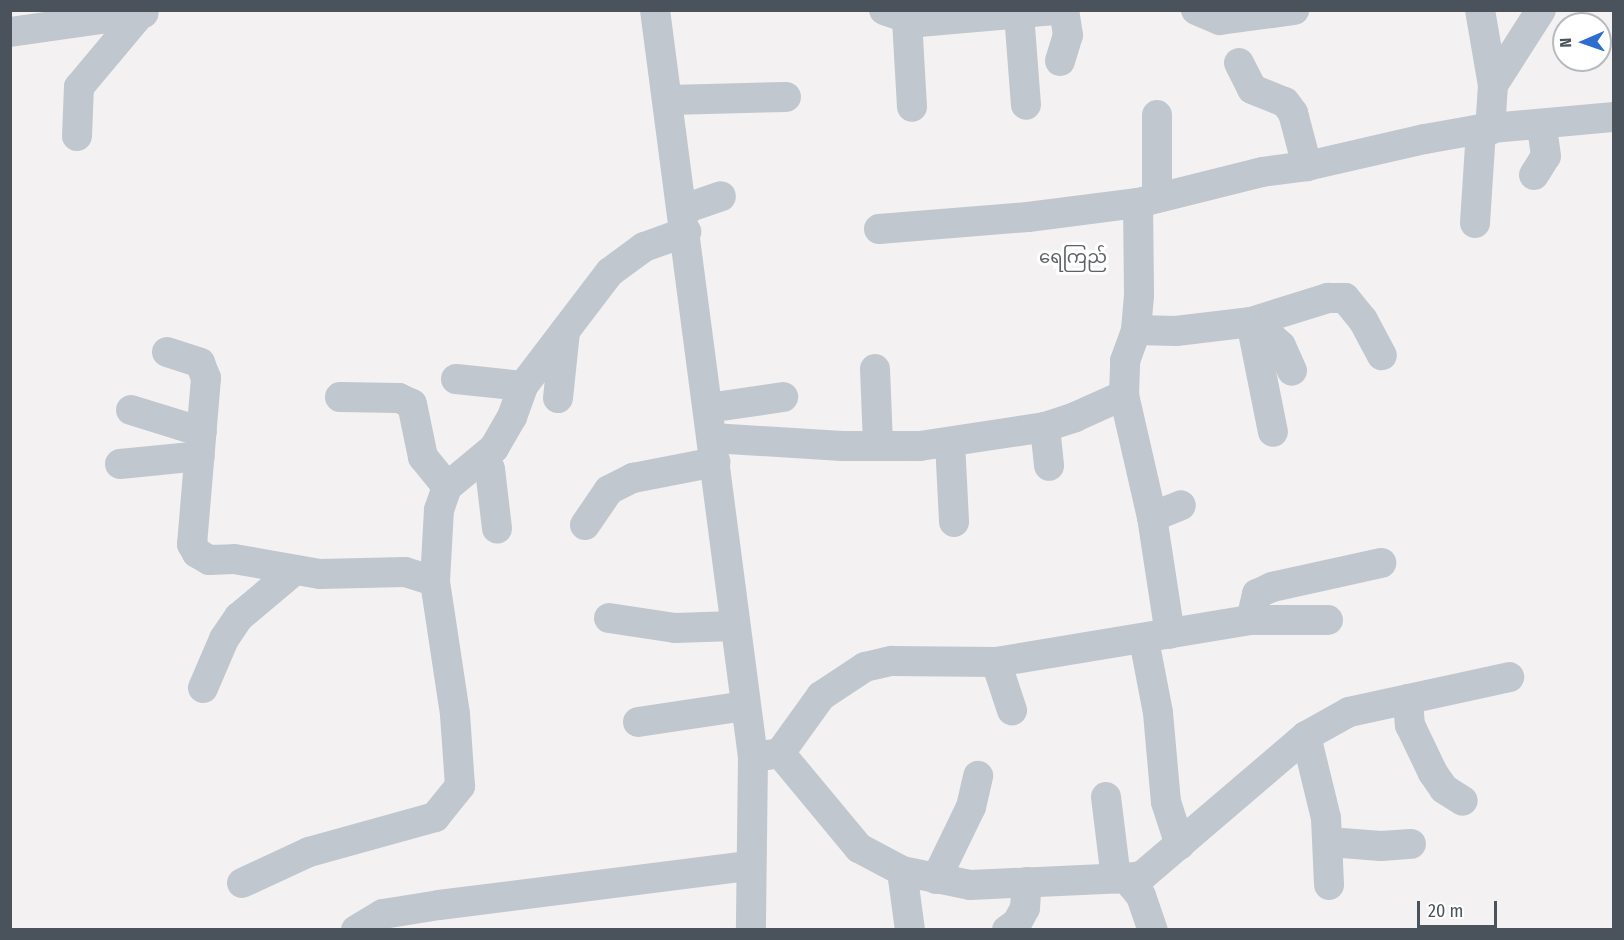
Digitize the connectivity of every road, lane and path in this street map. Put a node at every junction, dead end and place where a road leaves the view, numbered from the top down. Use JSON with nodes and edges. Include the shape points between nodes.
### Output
{"nodes":[{"id":1,"x":655,"y":10,"type":"edge"},
{"id":2,"x":1057,"y":10,"type":"edge"},
{"id":3,"x":1064,"y":10,"type":"edge"},
{"id":4,"x":1294,"y":10,"type":"edge"},
{"id":5,"x":1480,"y":10,"type":"edge"},
{"id":6,"x":1541,"y":10,"type":"edge"},
{"id":7,"x":144,"y":12,"type":"edge"},
{"id":8,"x":1201,"y":12,"type":"edge"},
{"id":9,"x":1022,"y":13,"type":"edge"},
{"id":10,"x":908,"y":16,"type":"edge"},
{"id":11,"x":10,"y":32,"type":"edge"},
{"id":12,"x":1060,"y":61,"type":"dead end"},
{"id":13,"x":1239,"y":63,"type":"dead end"},
{"id":14,"x":1493,"y":85,"type":"junction"},
{"id":15,"x":786,"y":98,"type":"dead end"},
{"id":16,"x":669,"y":100,"type":"junction"},
{"id":17,"x":1026,"y":105,"type":"dead end"},
{"id":18,"x":912,"y":107,"type":"dead end"},
{"id":19,"x":1157,"y":115,"type":"dead end"},
{"id":20,"x":1614,"y":117,"type":"edge"},
{"id":21,"x":1542,"y":126,"type":"junction"},
{"id":22,"x":1485,"y":130,"type":"junction"},
{"id":23,"x":77,"y":136,"type":"dead end"},
{"id":24,"x":1307,"y":166,"type":"junction"},
{"id":25,"x":1534,"y":175,"type":"dead end"},
{"id":26,"x":721,"y":196,"type":"dead end"},
{"id":27,"x":1148,"y":201,"type":"junction"},
{"id":28,"x":685,"y":221,"type":"junction"},
{"id":29,"x":1475,"y":223,"type":"dead end"},
{"id":30,"x":879,"y":229,"type":"dead end"},
{"id":31,"x":1136,"y":330,"type":"junction"},
{"id":32,"x":1253,"y":330,"type":"junction"},
{"id":33,"x":565,"y":331,"type":"junction"},
{"id":34,"x":167,"y":352,"type":"dead end"},
{"id":35,"x":1382,"y":355,"type":"dead end"},
{"id":36,"x":875,"y":369,"type":"dead end"},
{"id":37,"x":1292,"y":371,"type":"dead end"},
{"id":38,"x":456,"y":379,"type":"dead end"},
{"id":39,"x":524,"y":386,"type":"junction"},
{"id":40,"x":1124,"y":395,"type":"junction"},
{"id":41,"x":783,"y":396,"type":"dead end"},
{"id":42,"x":340,"y":397,"type":"dead end"},
{"id":43,"x":558,"y":398,"type":"dead end"},
{"id":44,"x":708,"y":408,"type":"junction"},
{"id":45,"x":131,"y":410,"type":"dead end"},
{"id":46,"x":1045,"y":426,"type":"junction"},
{"id":47,"x":1273,"y":432,"type":"dead end"},
{"id":48,"x":950,"y":442,"type":"junction"},
{"id":49,"x":201,"y":444,"type":"junction"},
{"id":50,"x":878,"y":445,"type":"junction"},
{"id":51,"x":713,"y":450,"type":"junction"},
{"id":52,"x":481,"y":462,"type":"junction"},
{"id":53,"x":120,"y":464,"type":"dead end"},
{"id":54,"x":1049,"y":466,"type":"dead end"},
{"id":55,"x":447,"y":487,"type":"junction"},
{"id":56,"x":1181,"y":505,"type":"dead end"},
{"id":57,"x":1152,"y":517,"type":"junction"},
{"id":58,"x":954,"y":522,"type":"dead end"},
{"id":59,"x":585,"y":525,"type":"dead end"},
{"id":60,"x":496,"y":529,"type":"dead end"},
{"id":61,"x":1381,"y":563,"type":"dead end"},
{"id":62,"x":295,"y":570,"type":"junction"},
{"id":63,"x":435,"y":581,"type":"junction"},
{"id":64,"x":609,"y":618,"type":"dead end"},
{"id":65,"x":1251,"y":620,"type":"junction"},
{"id":66,"x":1328,"y":620,"type":"dead end"},
{"id":67,"x":734,"y":626,"type":"junction"},
{"id":68,"x":1157,"y":637,"type":"junction"},
{"id":69,"x":996,"y":662,"type":"junction"},
{"id":70,"x":1509,"y":677,"type":"dead end"},
{"id":71,"x":203,"y":688,"type":"dead end"},
{"id":72,"x":1408,"y":699,"type":"junction"},
{"id":73,"x":745,"y":706,"type":"junction"},
{"id":74,"x":1012,"y":710,"type":"dead end"},
{"id":75,"x":638,"y":722,"type":"dead end"},
{"id":76,"x":1306,"y":736,"type":"junction"},
{"id":77,"x":767,"y":755,"type":"junction"},
{"id":78,"x":978,"y":776,"type":"dead end"},
{"id":79,"x":1106,"y":797,"type":"dead end"},
{"id":80,"x":1463,"y":801,"type":"dead end"},
{"id":81,"x":1321,"y":828,"type":"junction"},
{"id":82,"x":1411,"y":844,"type":"dead end"},
{"id":83,"x":1180,"y":845,"type":"junction"},
{"id":84,"x":749,"y":866,"type":"junction"},
{"id":85,"x":902,"y":871,"type":"junction"},
{"id":86,"x":1121,"y":878,"type":"junction"},
{"id":87,"x":936,"y":879,"type":"junction"},
{"id":88,"x":1028,"y":882,"type":"junction"},
{"id":89,"x":242,"y":883,"type":"dead end"},
{"id":90,"x":1329,"y":885,"type":"dead end"},
{"id":91,"x":356,"y":930,"type":"edge"},
{"id":92,"x":752,"y":930,"type":"edge"},
{"id":93,"x":910,"y":930,"type":"edge"},
{"id":94,"x":1007,"y":930,"type":"edge"},
{"id":95,"x":1153,"y":930,"type":"edge"}],
"edges":[{"from":1,"to":16,"type":"street"},
{"from":2,"to":9,"type":"street"},
{"from":3,"to":12,"type":"street","via":[[1068,35]]},
{"from":4,"to":8,"type":"street","via":[[1230,19]]},
{"from":5,"to":14,"type":"street"},
{"from":6,"to":14,"type":"street"},
{"from":7,"to":11,"type":"street"},
{"from":7,"to":23,"type":"street","via":[[79,87]]},
{"from":9,"to":10,"type":"street"},
{"from":9,"to":17,"type":"street"},
{"from":10,"to":18,"type":"street"},
{"from":13,"to":24,"type":"street","via":[[1252,89],[1285,102],[1293,113]]},
{"from":14,"to":22,"type":"street"},
{"from":15,"to":16,"type":"street"},
{"from":16,"to":28,"type":"street"},
{"from":19,"to":27,"type":"street"},
{"from":20,"to":21,"type":"street"},
{"from":21,"to":22,"type":"street"},
{"from":21,"to":25,"type":"street","via":[[1546,156]]},
{"from":22,"to":24,"type":"street"},
{"from":22,"to":29,"type":"street"},
{"from":24,"to":27,"type":"street","via":[[1262,172]]},
{"from":26,"to":28,"type":"street"},
{"from":27,"to":30,"type":"street","via":[[1028,218]]},
{"from":27,"to":31,"type":"street"},
{"from":28,"to":33,"type":"street","via":[[610,272]]},
{"from":28,"to":44,"type":"street"},
{"from":31,"to":32,"type":"street"},
{"from":31,"to":40,"type":"street","via":[[1125,361]]},
{"from":32,"to":35,"type":"street","via":[[1328,298],[1345,298],[1363,320]]},
{"from":32,"to":37,"type":"street","via":[[1281,346]]},
{"from":32,"to":47,"type":"street"},
{"from":33,"to":39,"type":"street"},
{"from":33,"to":43,"type":"street"},
{"from":34,"to":49,"type":"street","via":[[200,363],[206,378]]},
{"from":36,"to":50,"type":"street"},
{"from":38,"to":39,"type":"street"},
{"from":39,"to":52,"type":"street","via":[[512,417]]},
{"from":40,"to":46,"type":"street"},
{"from":40,"to":57,"type":"street"},
{"from":41,"to":44,"type":"street"},
{"from":42,"to":55,"type":"street","via":[[399,398],[412,404],[423,457]]},
{"from":44,"to":51,"type":"street"},
{"from":45,"to":49,"type":"street"},
{"from":46,"to":48,"type":"street"},
{"from":46,"to":54,"type":"street"},
{"from":48,"to":50,"type":"street"},
{"from":48,"to":58,"type":"street"},
{"from":49,"to":53,"type":"street"},
{"from":49,"to":62,"type":"street","via":[[192,544],[197,553],[209,560],[234,559]]},
{"from":50,"to":51,"type":"street"},
{"from":51,"to":59,"type":"street","via":[[609,490]]},
{"from":51,"to":67,"type":"street"},
{"from":52,"to":55,"type":"street"},
{"from":52,"to":60,"type":"street","via":[[490,469]]},
{"from":55,"to":63,"type":"street","via":[[439,510]]},
{"from":56,"to":57,"type":"street"},
{"from":57,"to":68,"type":"street"},
{"from":61,"to":65,"type":"street","via":[[1272,587],[1257,594]]},
{"from":62,"to":63,"type":"street","via":[[320,574],[405,572]]},
{"from":62,"to":71,"type":"street","via":[[239,617],[224,639]]},
{"from":63,"to":89,"type":"street","via":[[455,714],[460,786],[435,817],[309,852]]},
{"from":64,"to":67,"type":"street","via":[[675,628]]},
{"from":65,"to":66,"type":"street"},
{"from":65,"to":68,"type":"street"},
{"from":67,"to":73,"type":"street"},
{"from":68,"to":69,"type":"street"},
{"from":68,"to":83,"type":"street","via":[[1158,713],[1166,802]]},
{"from":69,"to":74,"type":"street"},
{"from":69,"to":77,"type":"street","via":[[892,661],[865,667],[821,696]]},
{"from":70,"to":72,"type":"street"},
{"from":72,"to":76,"type":"street","via":[[1349,712]]},
{"from":72,"to":80,"type":"street","via":[[1410,725],[1433,773],[1444,789]]},
{"from":73,"to":75,"type":"street"},
{"from":73,"to":77,"type":"street"},
{"from":76,"to":81,"type":"street"},
{"from":76,"to":83,"type":"street"},
{"from":77,"to":84,"type":"street"},
{"from":77,"to":85,"type":"street","via":[[859,848]]},
{"from":78,"to":87,"type":"street","via":[[971,807]]},
{"from":79,"to":86,"type":"street"},
{"from":81,"to":82,"type":"street","via":[[1381,846]]},
{"from":81,"to":90,"type":"street"},
{"from":83,"to":86,"type":"street","via":[[1142,876]]},
{"from":84,"to":91,"type":"street","via":[[439,904],[383,914]]},
{"from":84,"to":92,"type":"street"},
{"from":85,"to":87,"type":"street"},
{"from":85,"to":93,"type":"street"},
{"from":86,"to":88,"type":"street"},
{"from":86,"to":95,"type":"street","via":[[1141,896]]},
{"from":87,"to":88,"type":"street","via":[[970,885]]},
{"from":88,"to":94,"type":"street","via":[[1025,908],[1017,923]]}]}
